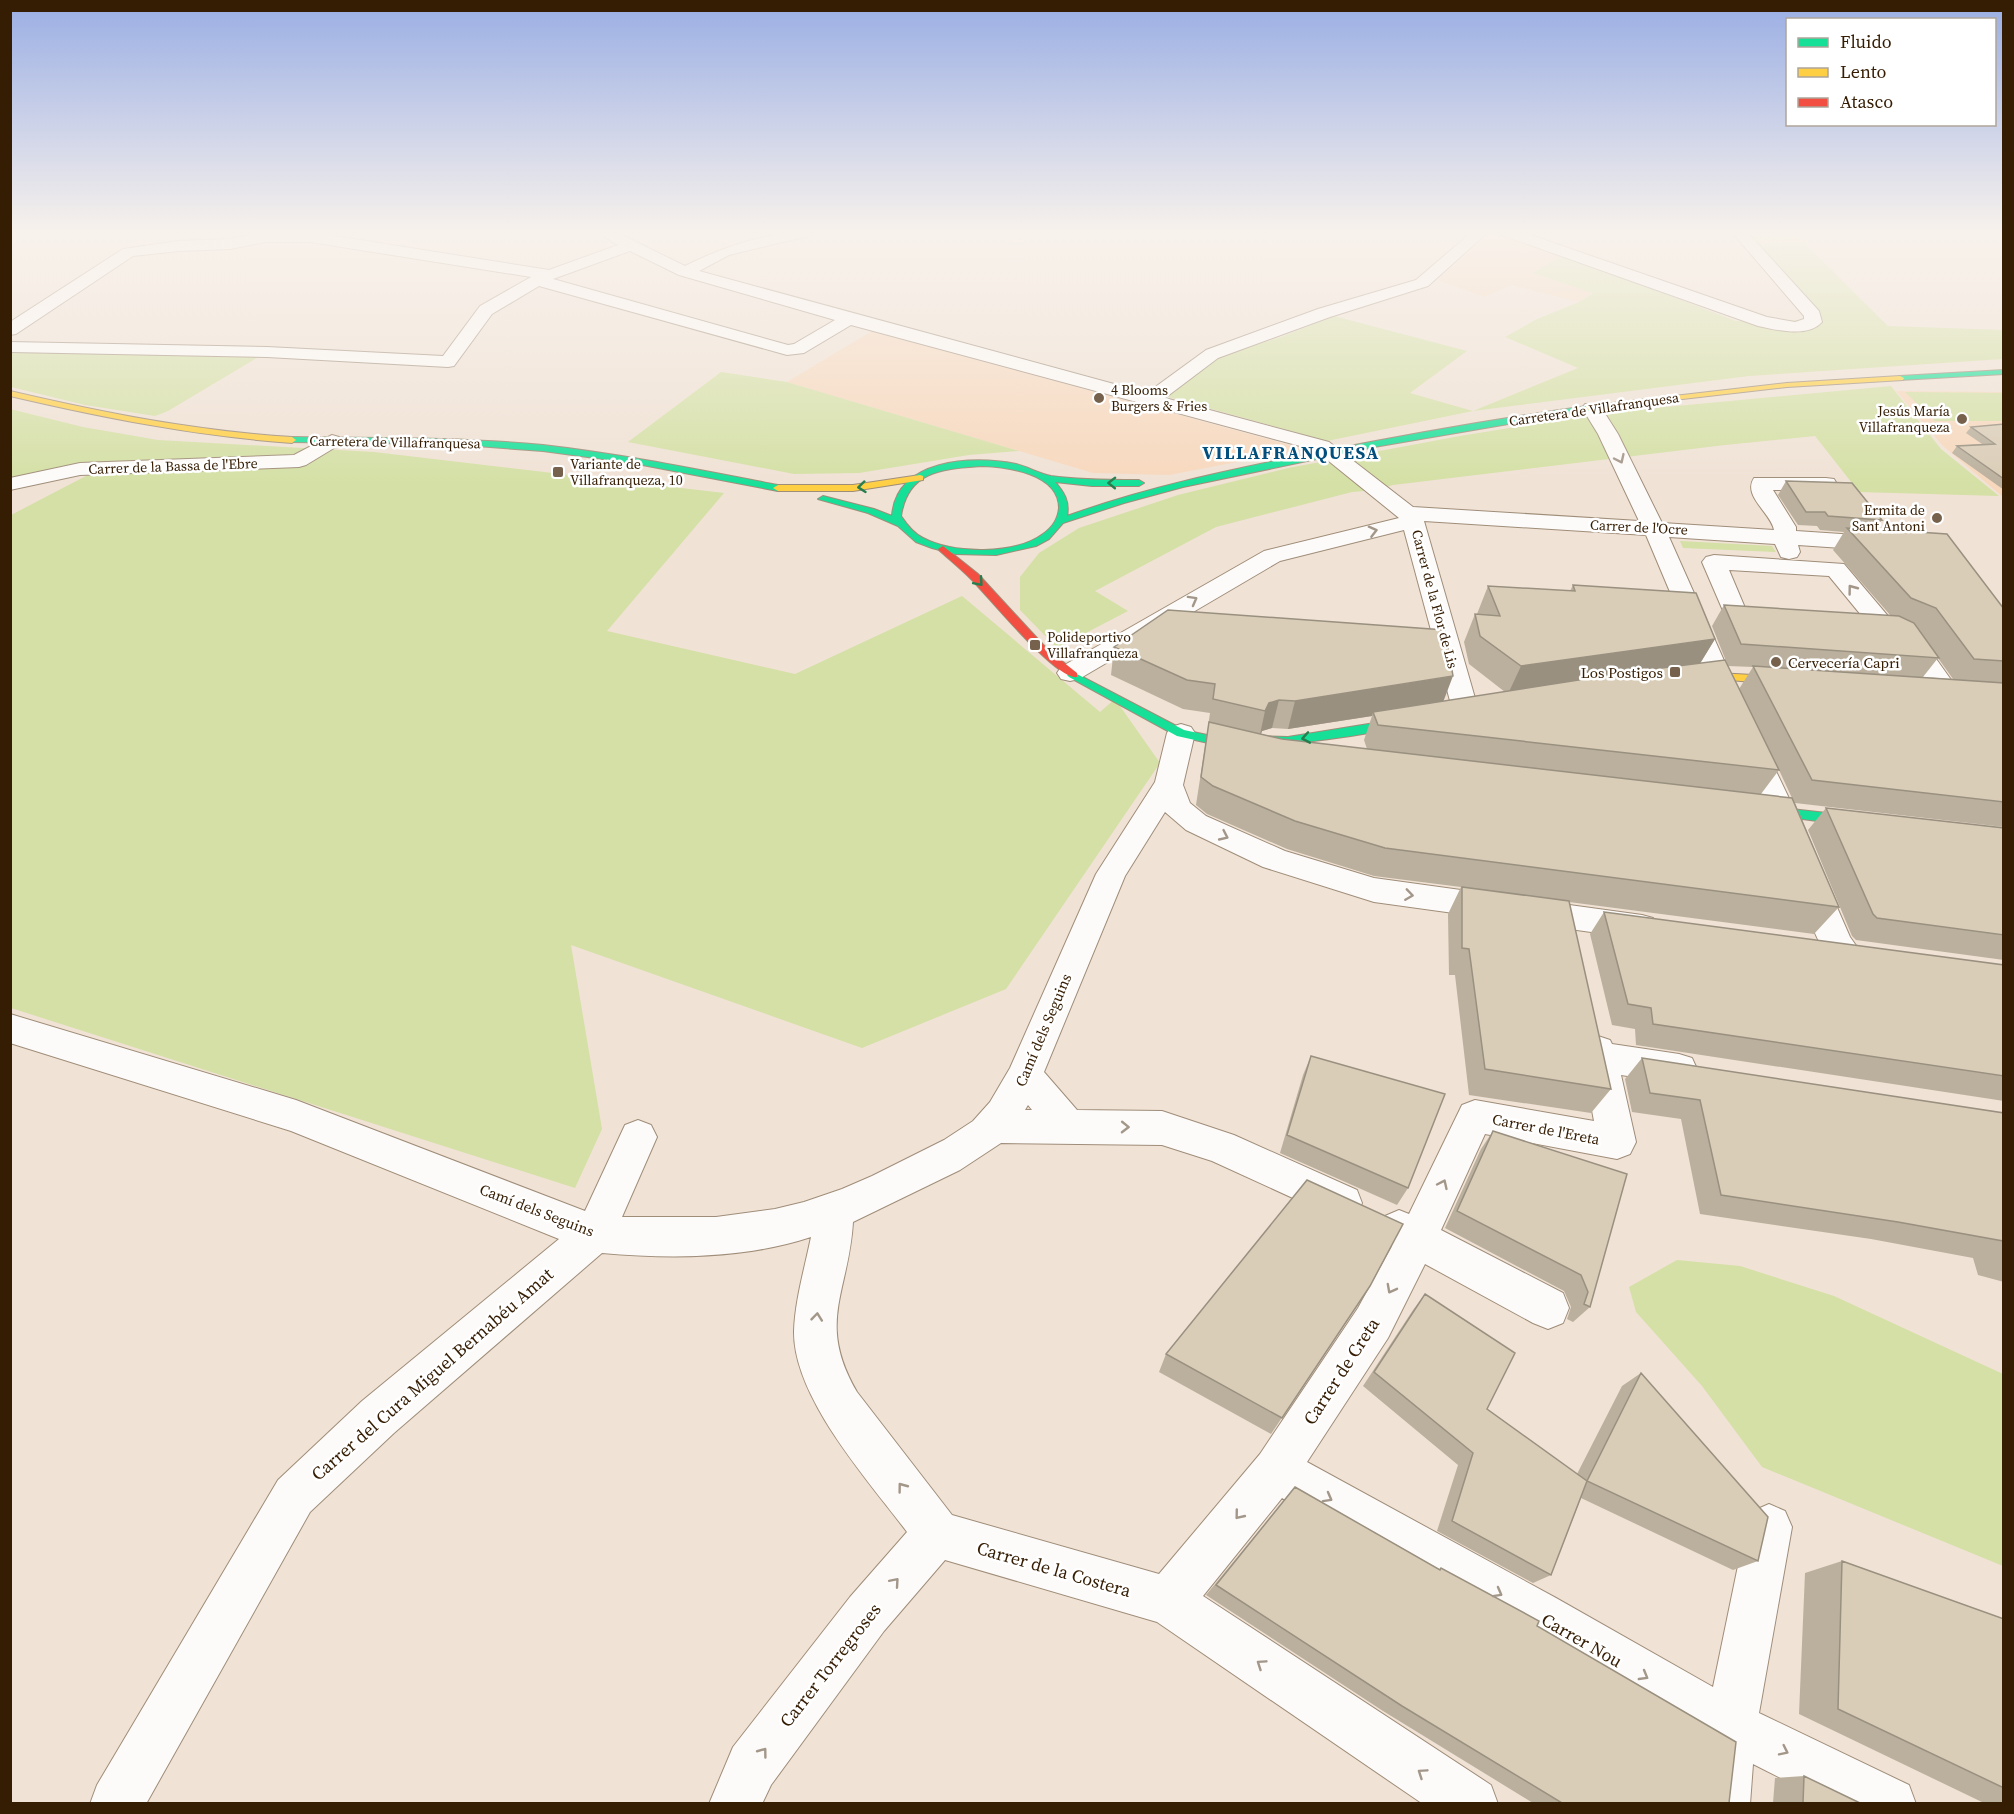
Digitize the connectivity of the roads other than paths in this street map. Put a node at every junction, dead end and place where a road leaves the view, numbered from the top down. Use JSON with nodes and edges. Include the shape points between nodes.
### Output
{"nodes":[{"id":1,"x":30,"y":317,"type":"edge"},
{"id":2,"x":481,"y":317,"type":"edge"},
{"id":3,"x":674,"y":317,"type":"edge"},
{"id":4,"x":841,"y":317,"type":"edge"},
{"id":5,"x":1314,"y":317,"type":"edge"},
{"id":6,"x":1751,"y":317,"type":"edge"},
{"id":7,"x":1813,"y":317,"type":"edge"},
{"id":8,"x":849,"y":319,"type":"junction"},
{"id":9,"x":10,"y":330,"type":"edge"},
{"id":10,"x":10,"y":347,"type":"edge"},
{"id":11,"x":2003,"y":372,"type":"edge"},
{"id":12,"x":10,"y":393,"type":"edge"},
{"id":13,"x":1151,"y":399,"type":"junction"},
{"id":14,"x":1592,"y":408,"type":"junction"},
{"id":15,"x":332,"y":441,"type":"junction"},
{"id":16,"x":1331,"y":452,"type":"junction"},
{"id":17,"x":920,"y":478,"type":"junction"},
{"id":18,"x":1043,"y":478,"type":"junction"},
{"id":19,"x":1191,"y":479,"type":"junction"},
{"id":20,"x":10,"y":484,"type":"edge"},
{"id":21,"x":1826,"y":484,"type":"edge"},
{"id":22,"x":781,"y":488,"type":"junction"},
{"id":23,"x":1410,"y":517,"type":"junction"},
{"id":24,"x":1061,"y":521,"type":"junction"},
{"id":25,"x":901,"y":524,"type":"junction"},
{"id":26,"x":1654,"y":528,"type":"junction"},
{"id":27,"x":1784,"y":538,"type":"junction"},
{"id":28,"x":1871,"y":543,"type":"edge"},
{"id":29,"x":1022,"y":547,"type":"junction"},
{"id":30,"x":943,"y":549,"type":"junction"},
{"id":31,"x":1799,"y":567,"type":"junction"},
{"id":32,"x":1008,"y":568,"type":"dead end"},
{"id":33,"x":1006,"y":592,"type":"dead end"},
{"id":34,"x":1692,"y":612,"type":"junction"},
{"id":35,"x":1013,"y":617,"type":"junction"},
{"id":36,"x":1848,"y":624,"type":"edge"},
{"id":37,"x":1146,"y":627,"type":"junction"},
{"id":38,"x":1884,"y":627,"type":"junction"},
{"id":39,"x":1192,"y":630,"type":"edge"},
{"id":40,"x":1070,"y":673,"type":"junction"},
{"id":41,"x":1717,"y":676,"type":"junction"},
{"id":42,"x":1798,"y":681,"type":"edge"},
{"id":43,"x":1671,"y":682,"type":"edge"},
{"id":44,"x":1942,"y":691,"type":"edge"},
{"id":45,"x":1466,"y":712,"type":"edge"},
{"id":46,"x":1424,"y":719,"type":"edge"},
{"id":47,"x":1181,"y":733,"type":"junction"},
{"id":48,"x":1212,"y":738,"type":"junction"},
{"id":49,"x":1275,"y":755,"type":"edge"},
{"id":50,"x":1169,"y":785,"type":"junction"},
{"id":51,"x":1746,"y":808,"type":"edge"},
{"id":52,"x":1782,"y":812,"type":"junction"},
{"id":53,"x":1196,"y":823,"type":"junction"},
{"id":54,"x":1875,"y":824,"type":"edge"},
{"id":55,"x":1136,"y":837,"type":"junction"},
{"id":56,"x":1568,"y":918,"type":"junction"},
{"id":57,"x":1673,"y":932,"type":"edge"},
{"id":58,"x":1812,"y":950,"type":"edge"},
{"id":59,"x":1576,"y":953,"type":"edge"},
{"id":60,"x":1591,"y":1022,"type":"edge"},
{"id":61,"x":10,"y":1028,"type":"edge"},
{"id":62,"x":1599,"y":1057,"type":"junction"},
{"id":63,"x":1715,"y":1074,"type":"edge"},
{"id":64,"x":1025,"y":1075,"type":"junction"},
{"id":65,"x":1475,"y":1116,"type":"joint"},
{"id":66,"x":993,"y":1126,"type":"junction"},
{"id":67,"x":1067,"y":1126,"type":"junction"},
{"id":68,"x":638,"y":1137,"type":"dead end"},
{"id":69,"x":834,"y":1211,"type":"junction"},
{"id":70,"x":595,"y":1234,"type":"junction"},
{"id":71,"x":1418,"y":1237,"type":"junction"},
{"id":72,"x":1548,"y":1308,"type":"dead end"},
{"id":73,"x":1276,"y":1470,"type":"junction"},
{"id":74,"x":1769,"y":1527,"type":"edge"},
{"id":75,"x":936,"y":1534,"type":"junction"},
{"id":76,"x":1168,"y":1601,"type":"junction"},
{"id":77,"x":1731,"y":1726,"type":"junction"},
{"id":78,"x":116,"y":1803,"type":"edge"},
{"id":79,"x":735,"y":1803,"type":"edge"},
{"id":80,"x":1472,"y":1803,"type":"edge"},
{"id":81,"x":1723,"y":1803,"type":"edge"},
{"id":82,"x":1890,"y":1803,"type":"edge"}],
"edges":[{"from":1,"to":9,"type":"street"},
{"from":2,"to":10,"type":"street","via":[[448,362],[267,352]]},
{"from":3,"to":8,"type":"street","via":[[787,350],[798,349]]},
{"from":4,"to":8,"type":"street","name":"Carrer de la Flor de Lis"},
{"from":5,"to":13,"type":"street","via":[[1212,354]]},
{"from":6,"to":7,"type":"street","via":[[1796,327],[1810,325]]},
{"from":8,"to":13,"type":"street","name":"Carrer de la Flor de Lis"},
{"from":11,"to":14,"type":"main road","name":"Carretera de Villafranquesa","via":[[1788,385]]},
{"from":12,"to":15,"type":"main road","name":"Carretera de Villafranquesa","via":[[180,430]]},
{"from":13,"to":16,"type":"street","name":"Carrer de la Flor de Lis","via":[[1310,441]]},
{"from":14,"to":16,"type":"main road","name":"Carretera de Villafranquesa"},
{"from":14,"to":26,"type":"street","one_way":true},
{"from":15,"to":20,"type":"street","name":"Carrer de la Bassa de l'Ebre","via":[[299,461],[80,469]]},
{"from":15,"to":22,"type":"main road","name":"Carretera de Villafranquesa","via":[[543,448]]},
{"from":16,"to":19,"type":"main road","name":"Carretera de Villafranquesa"},
{"from":16,"to":23,"type":"street","name":"Carrer de la Flor de Lis"},
{"from":17,"to":18,"type":"main road","via":[[948,467],[982,463],[1015,467]]},
{"from":17,"to":22,"type":"main road","name":"Carretera de Villafranquesa","one_way":true,"via":[[853,488]]},
{"from":17,"to":25,"type":"main road","via":[[898,499],[897,516]]},
{"from":19,"to":18,"type":"main road","name":"Carretera de Villafranquesa","one_way":true,"via":[[1112,483]]},
{"from":18,"to":24,"type":"main road","via":[[1061,493],[1065,512]]},
{"from":19,"to":24,"type":"main road","name":"Carretera de Villafranquesa"},
{"from":21,"to":27,"type":"street","via":[[1762,483],[1762,492],[1785,527]]},
{"from":22,"to":25,"type":"main road","name":"Carretera de Villafranquesa","via":[[862,508]]},
{"from":23,"to":26,"type":"street","name":"Carrer de l'Ocre"},
{"from":37,"to":23,"type":"street","name":"Carrer de l'Ocre","one_way":true,"via":[[1272,556]]},
{"from":23,"to":45,"type":"street","name":"Carrer de la Flor de Lis","via":[[1436,647]]},
{"from":24,"to":29,"type":"main road","name":"Carretera de Villafranquesa","via":[[1046,536]]},
{"from":25,"to":30,"type":"main road","name":"Carretera de Villafranquesa","via":[[918,538]]},
{"from":26,"to":27,"type":"street","name":"Carrer de l'Ocre"},
{"from":26,"to":34,"type":"street"},
{"from":27,"to":28,"type":"street","name":"Carrer de l'Ocre"},
{"from":27,"to":31,"type":"street"},
{"from":29,"to":30,"type":"main road","via":[[983,553]]},
{"from":29,"to":32,"type":"main road"},
{"from":30,"to":35,"type":"main road","one_way":true},
{"from":31,"to":34,"type":"street","via":[[1714,562],[1747,616]]},
{"from":38,"to":31,"type":"street","one_way":true,"via":[[1836,569]]},
{"from":33,"to":35,"type":"main road"},
{"from":34,"to":41,"type":"street"},
{"from":35,"to":40,"type":"main road","via":[[1044,652]]},
{"from":36,"to":38,"type":"street"},
{"from":37,"to":39,"type":"street"},
{"from":37,"to":40,"type":"street","name":"Carrer de l'Ocre"},
{"from":38,"to":44,"type":"street","via":[[1908,637]]},
{"from":40,"to":47,"type":"main road"},
{"from":41,"to":42,"type":"main road"},
{"from":41,"to":43,"type":"main road"},
{"from":41,"to":52,"type":"street"},
{"from":46,"to":48,"type":"main road","one_way":true,"via":[[1349,743]]},
{"from":47,"to":48,"type":"main road"},
{"from":47,"to":50,"type":"street","name":"Camí dels Seguins"},
{"from":48,"to":49,"type":"main road"},
{"from":50,"to":53,"type":"street","via":[[1178,809]]},
{"from":50,"to":55,"type":"street","name":"Camí dels Seguins"},
{"from":51,"to":52,"type":"main road"},
{"from":52,"to":54,"type":"main road"},
{"from":52,"to":58,"type":"street","via":[[1837,944],[1858,956]]},
{"from":53,"to":55,"type":"street"},
{"from":53,"to":56,"type":"street","one_way":true,"via":[[1274,859],[1374,890]]},
{"from":55,"to":64,"type":"street","name":"Camí dels Seguins","via":[[1122,854],[1092,915]]},
{"from":56,"to":57,"type":"street"},
{"from":56,"to":59,"type":"street"},
{"from":60,"to":62,"type":"street"},
{"from":61,"to":70,"type":"street","name":"Camí dels Seguins","via":[[296,1116]]},
{"from":62,"to":63,"type":"street"},
{"from":62,"to":65,"type":"street","name":"Carrer de l'Ereta","via":[[1617,1142]]},
{"from":64,"to":66,"type":"street","name":"Camí dels Seguins"},
{"from":64,"to":67,"type":"street"},
{"from":71,"to":65,"type":"street","name":"Carrer de Creta","one_way":true},
{"from":66,"to":67,"type":"street"},
{"from":66,"to":69,"type":"street","name":"Camí dels Seguins","via":[[937,1163]]},
{"from":67,"to":71,"type":"street","one_way":true,"via":[[1162,1128],[1221,1147]]},
{"from":68,"to":70,"type":"street"},
{"from":69,"to":70,"type":"street","name":"Camí dels Seguins","via":[[750,1232],[644,1238]]},
{"from":75,"to":69,"type":"street","one_way":true,"via":[[842,1407],[820,1361],[816,1314]]},
{"from":70,"to":78,"type":"street","name":"Carrer del Cura Miguel Bernabéu Amat","via":[[378,1417],[294,1496]]},
{"from":71,"to":72,"type":"street"},
{"from":71,"to":73,"type":"street","name":"Carrer de Creta","one_way":true,"via":[[1373,1323]]},
{"from":73,"to":76,"type":"street","name":"Carrer de Creta","one_way":true},
{"from":73,"to":77,"type":"street","name":"Carrer Nou","one_way":true},
{"from":74,"to":77,"type":"street"},
{"from":75,"to":76,"type":"street","name":"Carrer de la Costera"},
{"from":79,"to":75,"type":"street","name":"Carrer Torregroses","one_way":true,"via":[[752,1766],[867,1614]]},
{"from":80,"to":76,"type":"street","name":"Carrer de la Costera","one_way":true},
{"from":77,"to":81,"type":"street"},
{"from":77,"to":82,"type":"street","name":"Carrer Nou","one_way":true}]}
